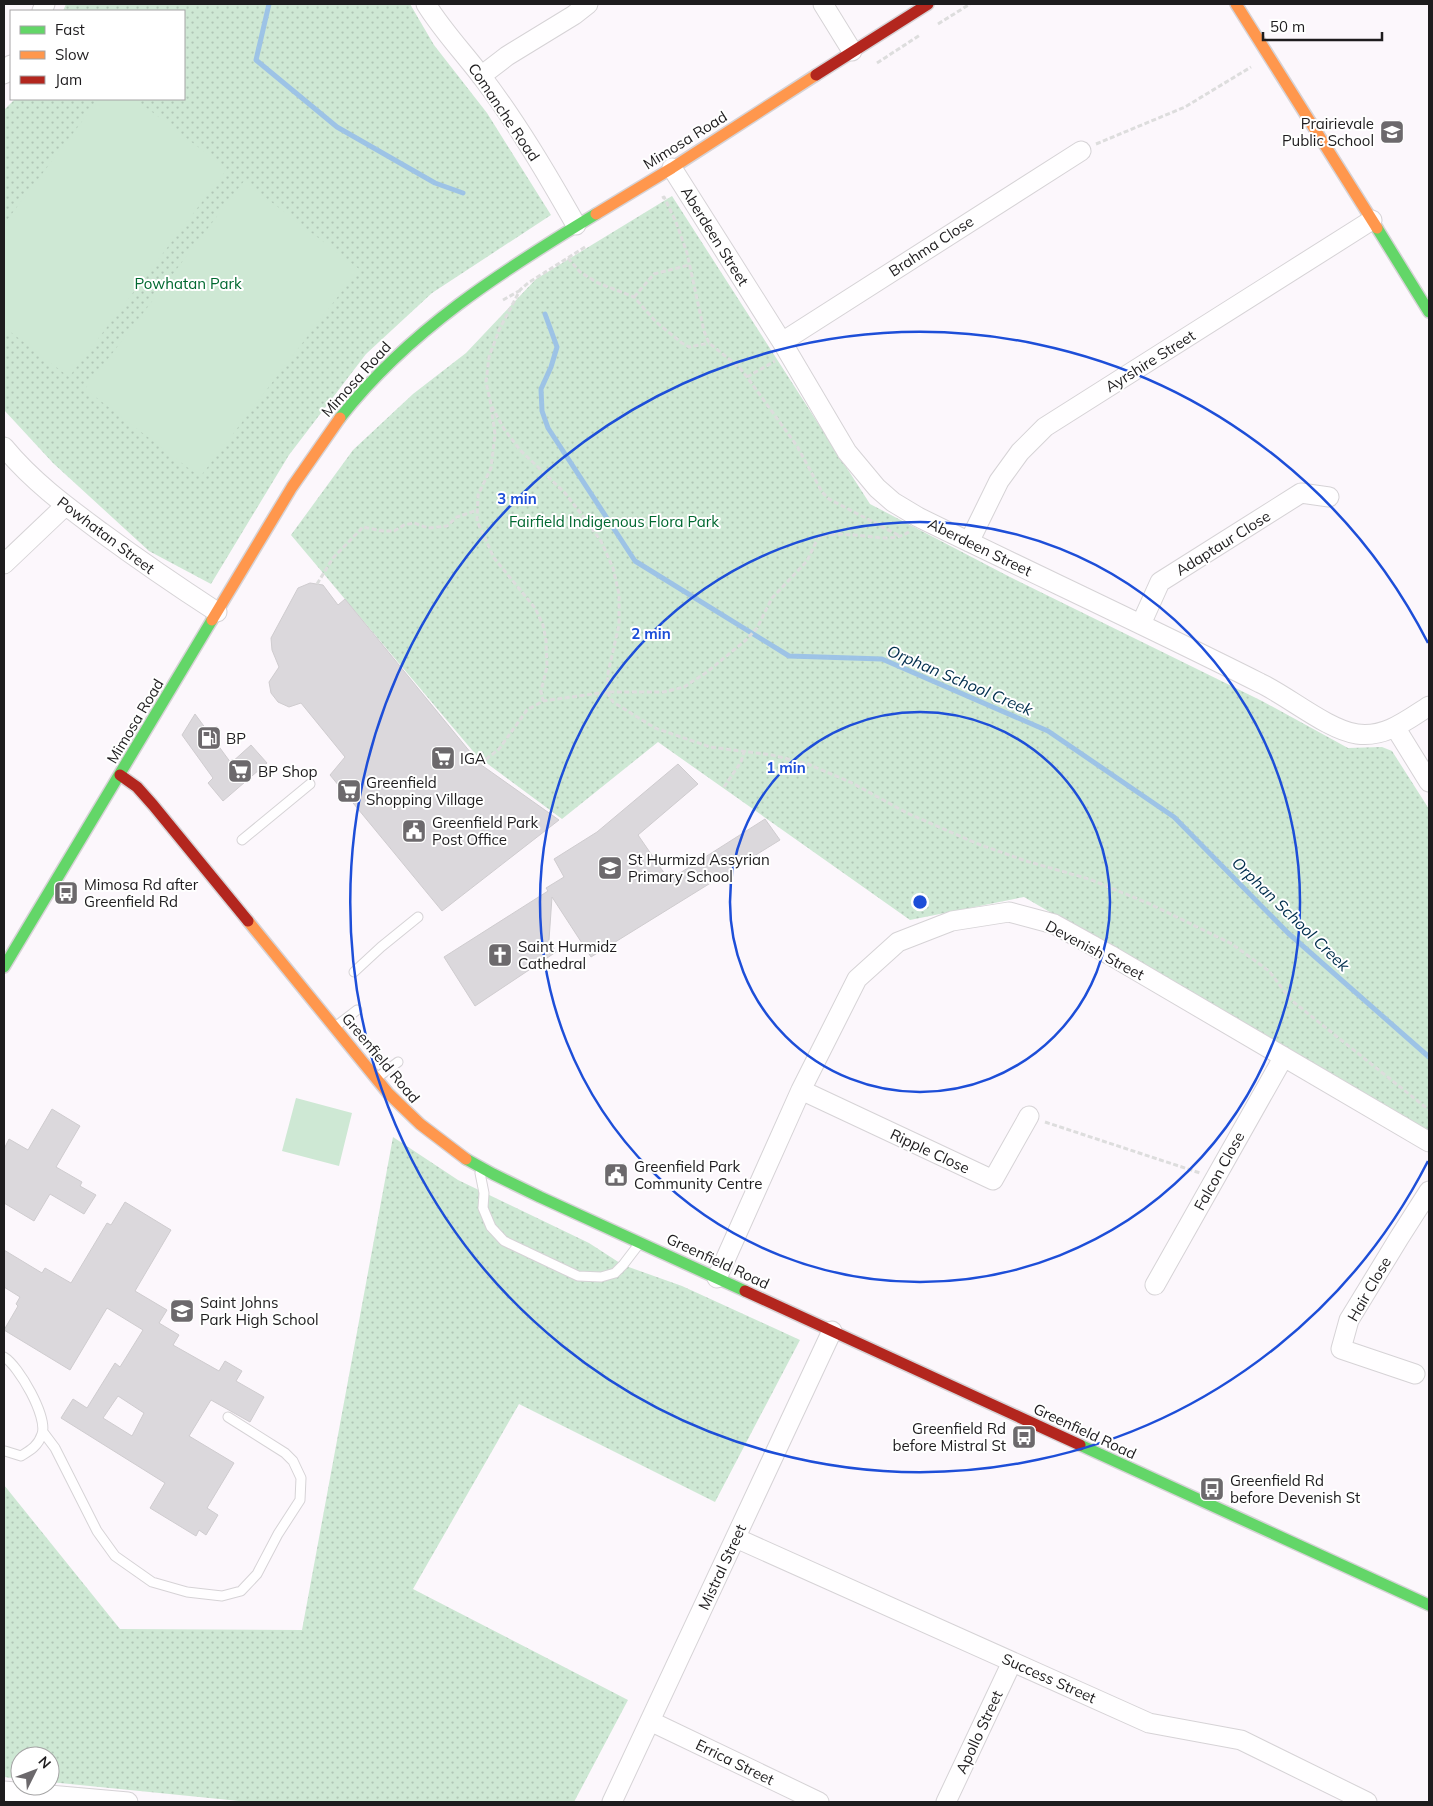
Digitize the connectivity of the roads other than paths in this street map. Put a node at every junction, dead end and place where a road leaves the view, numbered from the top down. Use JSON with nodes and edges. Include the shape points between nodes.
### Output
{"nodes":[{"id":1,"x":426,"y":4,"type":"edge"},
{"id":2,"x":588,"y":4,"type":"edge"},
{"id":3,"x":822,"y":4,"type":"edge"},
{"id":4,"x":928,"y":4,"type":"edge"},
{"id":5,"x":1236,"y":4,"type":"edge"},
{"id":6,"x":852,"y":50,"type":"junction"},
{"id":7,"x":481,"y":76,"type":"junction"},
{"id":8,"x":1081,"y":151,"type":"road end"},
{"id":9,"x":672,"y":168,"type":"junction"},
{"id":10,"x":1372,"y":220,"type":"junction"},
{"id":11,"x":576,"y":225,"type":"junction"},
{"id":12,"x":1429,"y":312,"type":"edge"},
{"id":13,"x":785,"y":348,"type":"junction"},
{"id":14,"x":4,"y":448,"type":"edge"},
{"id":15,"x":1329,"y":496,"type":"dead end"},
{"id":16,"x":65,"y":506,"type":"junction"},
{"id":17,"x":969,"y":542,"type":"junction"},
{"id":18,"x":4,"y":564,"type":"edge"},
{"id":19,"x":217,"y":612,"type":"junction"},
{"id":20,"x":1141,"y":624,"type":"junction"},
{"id":21,"x":1429,"y":706,"type":"edge"},
{"id":22,"x":1395,"y":727,"type":"junction"},
{"id":23,"x":120,"y":775,"type":"junction"},
{"id":24,"x":1429,"y":782,"type":"edge"},
{"id":25,"x":310,"y":784,"type":"dead end"},
{"id":26,"x":242,"y":840,"type":"dead end"},
{"id":27,"x":418,"y":918,"type":"dead end"},
{"id":28,"x":4,"y":967,"type":"edge"},
{"id":29,"x":354,"y":972,"type":"dead end"},
{"id":30,"x":357,"y":1010,"type":"dead end"},
{"id":31,"x":335,"y":1027,"type":"junction"},
{"id":32,"x":1283,"y":1058,"type":"junction"},
{"id":33,"x":398,"y":1062,"type":"dead end"},
{"id":34,"x":376,"y":1079,"type":"junction"},
{"id":35,"x":801,"y":1090,"type":"junction"},
{"id":36,"x":1028,"y":1116,"type":"road end"},
{"id":37,"x":1429,"y":1142,"type":"edge"},
{"id":38,"x":480,"y":1167,"type":"junction"},
{"id":39,"x":1429,"y":1191,"type":"edge"},
{"id":40,"x":640,"y":1242,"type":"junction"},
{"id":41,"x":717,"y":1278,"type":"junction"},
{"id":42,"x":1155,"y":1285,"type":"dead end"},
{"id":43,"x":832,"y":1331,"type":"junction"},
{"id":44,"x":4,"y":1356,"type":"edge"},
{"id":45,"x":1415,"y":1374,"type":"dead end"},
{"id":46,"x":228,"y":1417,"type":"dead end"},
{"id":47,"x":43,"y":1432,"type":"junction"},
{"id":48,"x":5,"y":1451,"type":"dead end"},
{"id":49,"x":736,"y":1538,"type":"junction"},
{"id":50,"x":1429,"y":1605,"type":"edge"},
{"id":51,"x":1012,"y":1662,"type":"junction"},
{"id":52,"x":650,"y":1721,"type":"junction"},
{"id":53,"x":4,"y":1791,"type":"edge"},
{"id":54,"x":128,"y":1802,"type":"edge"},
{"id":55,"x":612,"y":1802,"type":"edge"},
{"id":56,"x":819,"y":1802,"type":"edge"},
{"id":57,"x":946,"y":1802,"type":"edge"},
{"id":58,"x":1367,"y":1802,"type":"edge"}],
"edges":[{"from":1,"to":7,"type":"street","name":"Comanche Road"},
{"from":2,"to":7,"type":"street"},
{"from":3,"to":6,"type":"street"},
{"from":4,"to":6,"type":"street","name":"Mimosa Road"},
{"from":5,"to":10,"type":"street"},
{"from":6,"to":9,"type":"street","name":"Mimosa Road"},
{"from":7,"to":11,"type":"street","name":"Comanche Road","via":[[516,126]]},
{"from":8,"to":13,"type":"street","name":"Brahma Close"},
{"from":9,"to":11,"type":"street","name":"Mimosa Road"},
{"from":9,"to":13,"type":"street","name":"Aberdeen Street"},
{"from":10,"to":12,"type":"street"},
{"from":10,"to":17,"type":"street","name":"Ayrshire Street","via":[[1045,427],[1020,452],[999,481]]},
{"from":11,"to":19,"type":"street","name":"Mimosa Road","via":[[454,307],[396,355],[359,394],[320,444]]},
{"from":13,"to":17,"type":"street","name":"Aberdeen Street","via":[[847,452],[877,488],[918,517]]},
{"from":14,"to":16,"type":"street","name":"Powhatan Street"},
{"from":15,"to":20,"type":"street","name":"Adaptaur Close","via":[[1301,494],[1160,582]]},
{"from":16,"to":18,"type":"street"},
{"from":16,"to":19,"type":"street","name":"Powhatan Street"},
{"from":17,"to":20,"type":"street","name":"Aberdeen Street"},
{"from":19,"to":23,"type":"street","name":"Mimosa Road"},
{"from":20,"to":22,"type":"street","name":"Aberdeen Street","via":[[1268,686],[1341,730],[1371,734]]},
{"from":21,"to":22,"type":"street","name":"Aberdeen Street"},
{"from":22,"to":24,"type":"street"},
{"from":23,"to":28,"type":"street","name":"Mimosa Road"},
{"from":23,"to":31,"type":"street","name":"Greenfield Road","via":[[154,804]]},
{"from":25,"to":26,"type":"lane"},
{"from":27,"to":29,"type":"lane"},
{"from":30,"to":31,"type":"lane"},
{"from":31,"to":34,"type":"street","name":"Greenfield Road"},
{"from":32,"to":35,"type":"street","name":"Devenish Street","via":[[1054,924],[1009,912],[952,920],[898,942],[857,979]]},
{"from":32,"to":37,"type":"street","name":"Devenish Street"},
{"from":32,"to":42,"type":"street","name":"Falcon Close"},
{"from":33,"to":34,"type":"lane"},
{"from":34,"to":38,"type":"street","name":"Greenfield Road","via":[[407,1113]]},
{"from":35,"to":36,"type":"street","name":"Ripple Close","via":[[993,1180]]},
{"from":35,"to":41,"type":"street","name":"Devenish Street"},
{"from":38,"to":40,"type":"street","name":"Greenfield Road"},
{"from":38,"to":40,"type":"lane","via":[[483,1208],[491,1227],[504,1241],[578,1276],[601,1277],[615,1273]]},
{"from":39,"to":45,"type":"street","name":"Hair Close","via":[[1349,1320],[1341,1348]]},
{"from":40,"to":41,"type":"street","name":"Greenfield Road"},
{"from":41,"to":43,"type":"street","name":"Greenfield Road"},
{"from":43,"to":49,"type":"street","name":"Mistral Street"},
{"from":43,"to":50,"type":"street","name":"Greenfield Road"},
{"from":44,"to":47,"type":"lane","via":[[21,1374],[40,1413]]},
{"from":46,"to":47,"type":"lane","via":[[286,1453],[301,1478],[300,1500],[257,1574],[241,1591],[222,1596],[187,1592],[152,1582],[115,1556],[97,1530],[55,1448]]},
{"from":47,"to":48,"type":"lane","via":[[35,1448],[21,1456]]},
{"from":49,"to":51,"type":"street","name":"Success Street"},
{"from":49,"to":52,"type":"street","name":"Mistral Street"},
{"from":51,"to":57,"type":"street","name":"Apollo Street"},
{"from":51,"to":58,"type":"street","name":"Success Street","via":[[1149,1723],[1241,1740]]},
{"from":52,"to":55,"type":"street","name":"Mistral Street"},
{"from":52,"to":56,"type":"street","name":"Errica Street"},
{"from":53,"to":54,"type":"street"}]}
